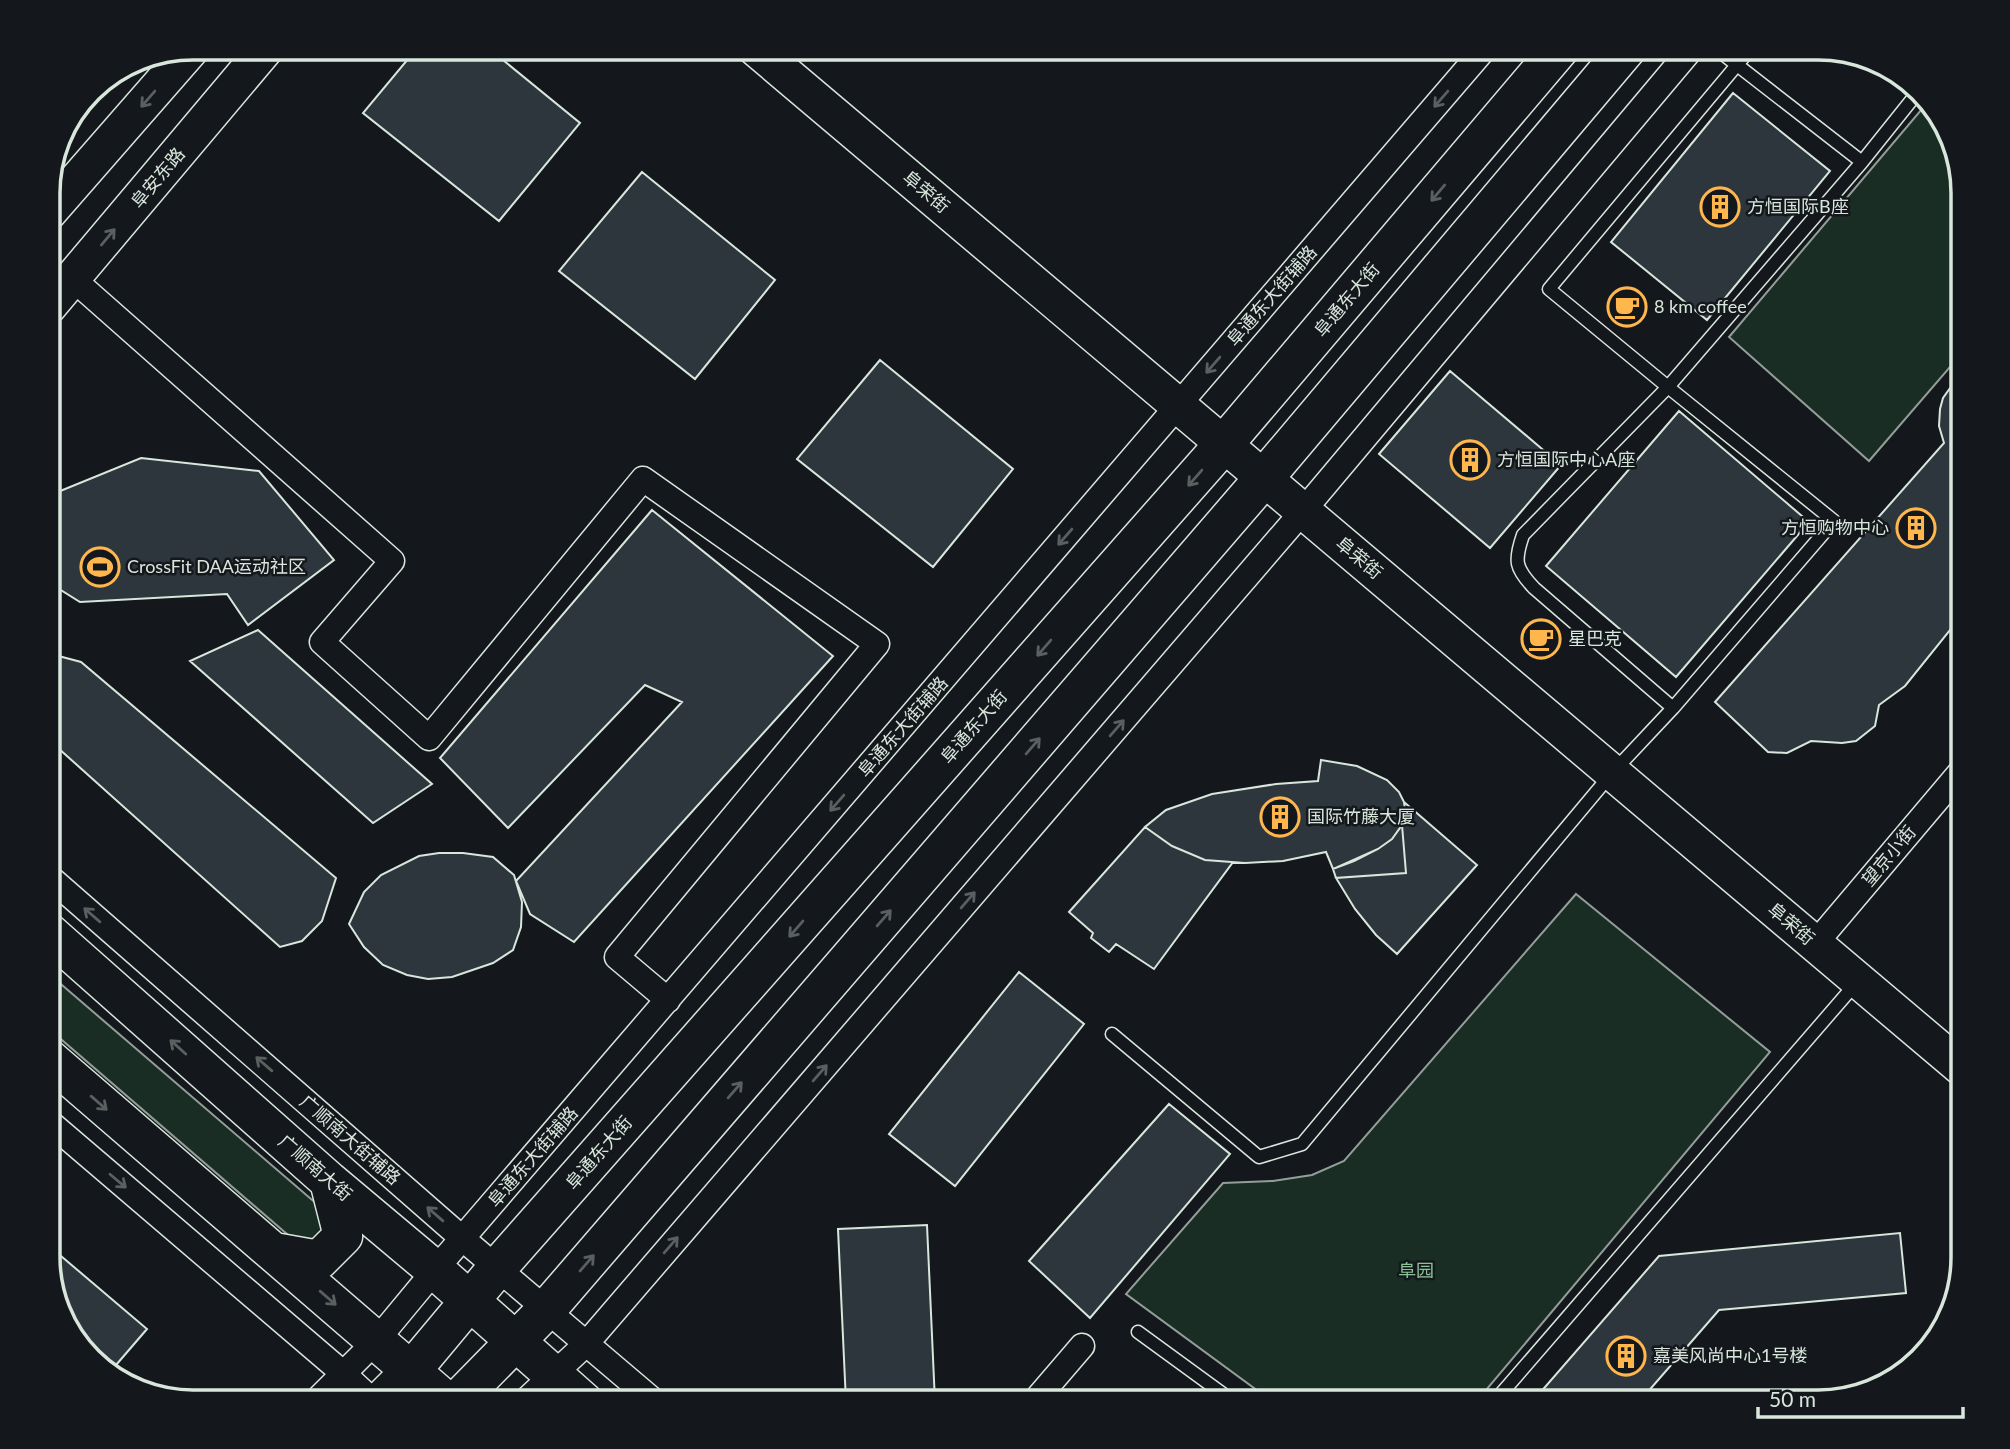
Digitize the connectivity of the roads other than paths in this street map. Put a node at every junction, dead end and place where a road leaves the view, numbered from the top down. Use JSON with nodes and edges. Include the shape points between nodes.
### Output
{"nodes":[{"id":1,"x":181,"y":60,"type":"edge"},
{"id":2,"x":256,"y":60,"type":"edge"},
{"id":3,"x":769,"y":60,"type":"edge"},
{"id":4,"x":1475,"y":60,"type":"edge"},
{"id":5,"x":1550,"y":60,"type":"edge"},
{"id":6,"x":1617,"y":60,"type":"edge"},
{"id":7,"x":1682,"y":60,"type":"edge"},
{"id":8,"x":1731,"y":60,"type":"edge"},
{"id":9,"x":1741,"y":60,"type":"edge"},
{"id":10,"x":1737,"y":65,"type":"junction"},
{"id":11,"x":1913,"y":99,"type":"edge"},
{"id":12,"x":1861,"y":162,"type":"junction"},
{"id":13,"x":60,"y":199,"type":"edge"},
{"id":14,"x":73,"y":279,"type":"junction"},
{"id":15,"x":60,"y":294,"type":"edge"},
{"id":16,"x":1668,"y":387,"type":"junction"},
{"id":17,"x":1178,"y":405,"type":"junction"},
{"id":18,"x":1224,"y":444,"type":"junction"},
{"id":19,"x":1264,"y":478,"type":"junction"},
{"id":20,"x":1303,"y":511,"type":"junction"},
{"id":21,"x":1673,"y":708,"type":"junction"},
{"id":22,"x":1612,"y":773,"type":"junction"},
{"id":23,"x":1951,"y":783,"type":"edge"},
{"id":24,"x":60,"y":886,"type":"edge"},
{"id":25,"x":60,"y":943,"type":"edge"},
{"id":26,"x":1815,"y":944,"type":"junction"},
{"id":27,"x":1858,"y":980,"type":"junction"},
{"id":28,"x":667,"y":1000,"type":"junction"},
{"id":29,"x":1112,"y":1034,"type":"dead end"},
{"id":30,"x":1951,"y":1059,"type":"edge"},
{"id":31,"x":60,"y":1068,"type":"edge"},
{"id":32,"x":60,"y":1131,"type":"edge"},
{"id":33,"x":328,"y":1181,"type":"junction"},
{"id":34,"x":463,"y":1239,"type":"junction"},
{"id":35,"x":274,"y":1252,"type":"junction"},
{"id":36,"x":498,"y":1267,"type":"junction"},
{"id":37,"x":435,"y":1270,"type":"junction"},
{"id":38,"x":470,"y":1300,"type":"junction"},
{"id":39,"x":547,"y":1308,"type":"junction"},
{"id":40,"x":1138,"y":1332,"type":"dead end"},
{"id":41,"x":377,"y":1340,"type":"junction"},
{"id":42,"x":517,"y":1341,"type":"junction"},
{"id":43,"x":586,"y":1344,"type":"junction"},
{"id":44,"x":1082,"y":1346,"type":"dead end"},
{"id":45,"x":412,"y":1370,"type":"junction"},
{"id":46,"x":344,"y":1374,"type":"junction"},
{"id":47,"x":551,"y":1374,"type":"junction"},
{"id":48,"x":327,"y":1390,"type":"edge"},
{"id":49,"x":361,"y":1390,"type":"edge"},
{"id":50,"x":392,"y":1390,"type":"edge"},
{"id":51,"x":434,"y":1390,"type":"edge"},
{"id":52,"x":468,"y":1390,"type":"edge"},
{"id":53,"x":536,"y":1390,"type":"edge"},
{"id":54,"x":570,"y":1390,"type":"edge"},
{"id":55,"x":641,"y":1390,"type":"edge"},
{"id":56,"x":1044,"y":1390,"type":"edge"},
{"id":57,"x":1218,"y":1390,"type":"edge"},
{"id":58,"x":1504,"y":1390,"type":"edge"}],
"edges":[{"from":1,"to":13,"type":"street","one_way":true},
{"from":14,"to":2,"type":"street","name":"阜安东路","one_way":true},
{"from":3,"to":17,"type":"street","name":"阜荣街"},
{"from":4,"to":17,"type":"street","name":"阜通东大街辅路","one_way":true},
{"from":5,"to":18,"type":"main road","name":"阜通东大街","one_way":true},
{"from":6,"to":19,"type":"main road"},
{"from":7,"to":20,"type":"street"},
{"from":8,"to":10,"type":"lane"},
{"from":9,"to":10,"type":"lane"},
{"from":10,"to":12,"type":"lane"},
{"from":10,"to":16,"type":"lane","via":[[1549,289]]},
{"from":11,"to":12,"type":"lane"},
{"from":12,"to":16,"type":"lane"},
{"from":14,"to":15,"type":"street","name":"阜安东路"},
{"from":14,"to":28,"type":"street","via":[[392,561],[322,642],[429,738],[643,480],[877,644],[617,957]]},
{"from":16,"to":21,"type":"lane","via":[[1523,535],[1516,553],[1520,574],[1534,588]]},
{"from":16,"to":21,"type":"lane","via":[[1834,520]]},
{"from":17,"to":18,"type":"street","name":"阜荣街"},
{"from":17,"to":28,"type":"street","name":"阜通东大街辅路","one_way":true},
{"from":18,"to":19,"type":"street","name":"阜荣街"},
{"from":18,"to":36,"type":"main road","name":"阜通东大街","one_way":true},
{"from":19,"to":20,"type":"street","name":"阜荣街"},
{"from":39,"to":19,"type":"main road","one_way":true},
{"from":20,"to":22,"type":"street","name":"阜荣街"},
{"from":43,"to":20,"type":"street","one_way":true},
{"from":21,"to":22,"type":"lane"},
{"from":22,"to":26,"type":"street","name":"阜荣街"},
{"from":22,"to":29,"type":"lane","via":[[1302,1143],[1259,1157]]},
{"from":23,"to":26,"type":"street","name":"望京小街"},
{"from":34,"to":24,"type":"street","name":"广顺南大街辅路","one_way":true},
{"from":33,"to":25,"type":"main road","name":"广顺南大街","one_way":true},
{"from":26,"to":27,"type":"street","name":"阜荣街"},
{"from":27,"to":30,"type":"street","name":"阜荣街"},
{"from":27,"to":58,"type":"lane"},
{"from":28,"to":34,"type":"street","name":"阜通东大街辅路"},
{"from":31,"to":35,"type":"main road","one_way":true},
{"from":32,"to":46,"type":"street","one_way":true},
{"from":33,"to":35,"type":"main road","via":[[342,1236],[319,1260]]},
{"from":33,"to":37,"type":"main road","name":"广顺南大街"},
{"from":34,"to":36,"type":"street","name":"广顺南大街辅路"},
{"from":34,"to":37,"type":"street","name":"阜通东大街辅路"},
{"from":35,"to":41,"type":"main road","one_way":true},
{"from":36,"to":38,"type":"main road","name":"阜通东大街"},
{"from":36,"to":39,"type":"street","name":"广顺南大街辅路"},
{"from":37,"to":38,"type":"main road","name":"广顺南大街"},
{"from":37,"to":41,"type":"street","name":"阜通东大街辅路"},
{"from":38,"to":42,"type":"main road","name":"广顺南大街"},
{"from":38,"to":45,"type":"main road","name":"阜通东大街"},
{"from":39,"to":42,"type":"main road"},
{"from":39,"to":43,"type":"street","name":"广顺南大街辅路"},
{"from":40,"to":57,"type":"lane"},
{"from":41,"to":45,"type":"main road"},
{"from":41,"to":46,"type":"street","name":"阜通东大街辅路"},
{"from":42,"to":47,"type":"main road","name":"广顺南大街"},
{"from":42,"to":52,"type":"main road"},
{"from":43,"to":47,"type":"street"},
{"from":43,"to":55,"type":"street","name":"广顺南大街辅路"},
{"from":44,"to":56,"type":"street"},
{"from":45,"to":50,"type":"main road","name":"阜通东大街"},
{"from":45,"to":51,"type":"main road"},
{"from":46,"to":48,"type":"street","name":"阜通东大街辅路"},
{"from":46,"to":49,"type":"street"},
{"from":47,"to":53,"type":"street"},
{"from":47,"to":54,"type":"main road","name":"广顺南大街"}]}
